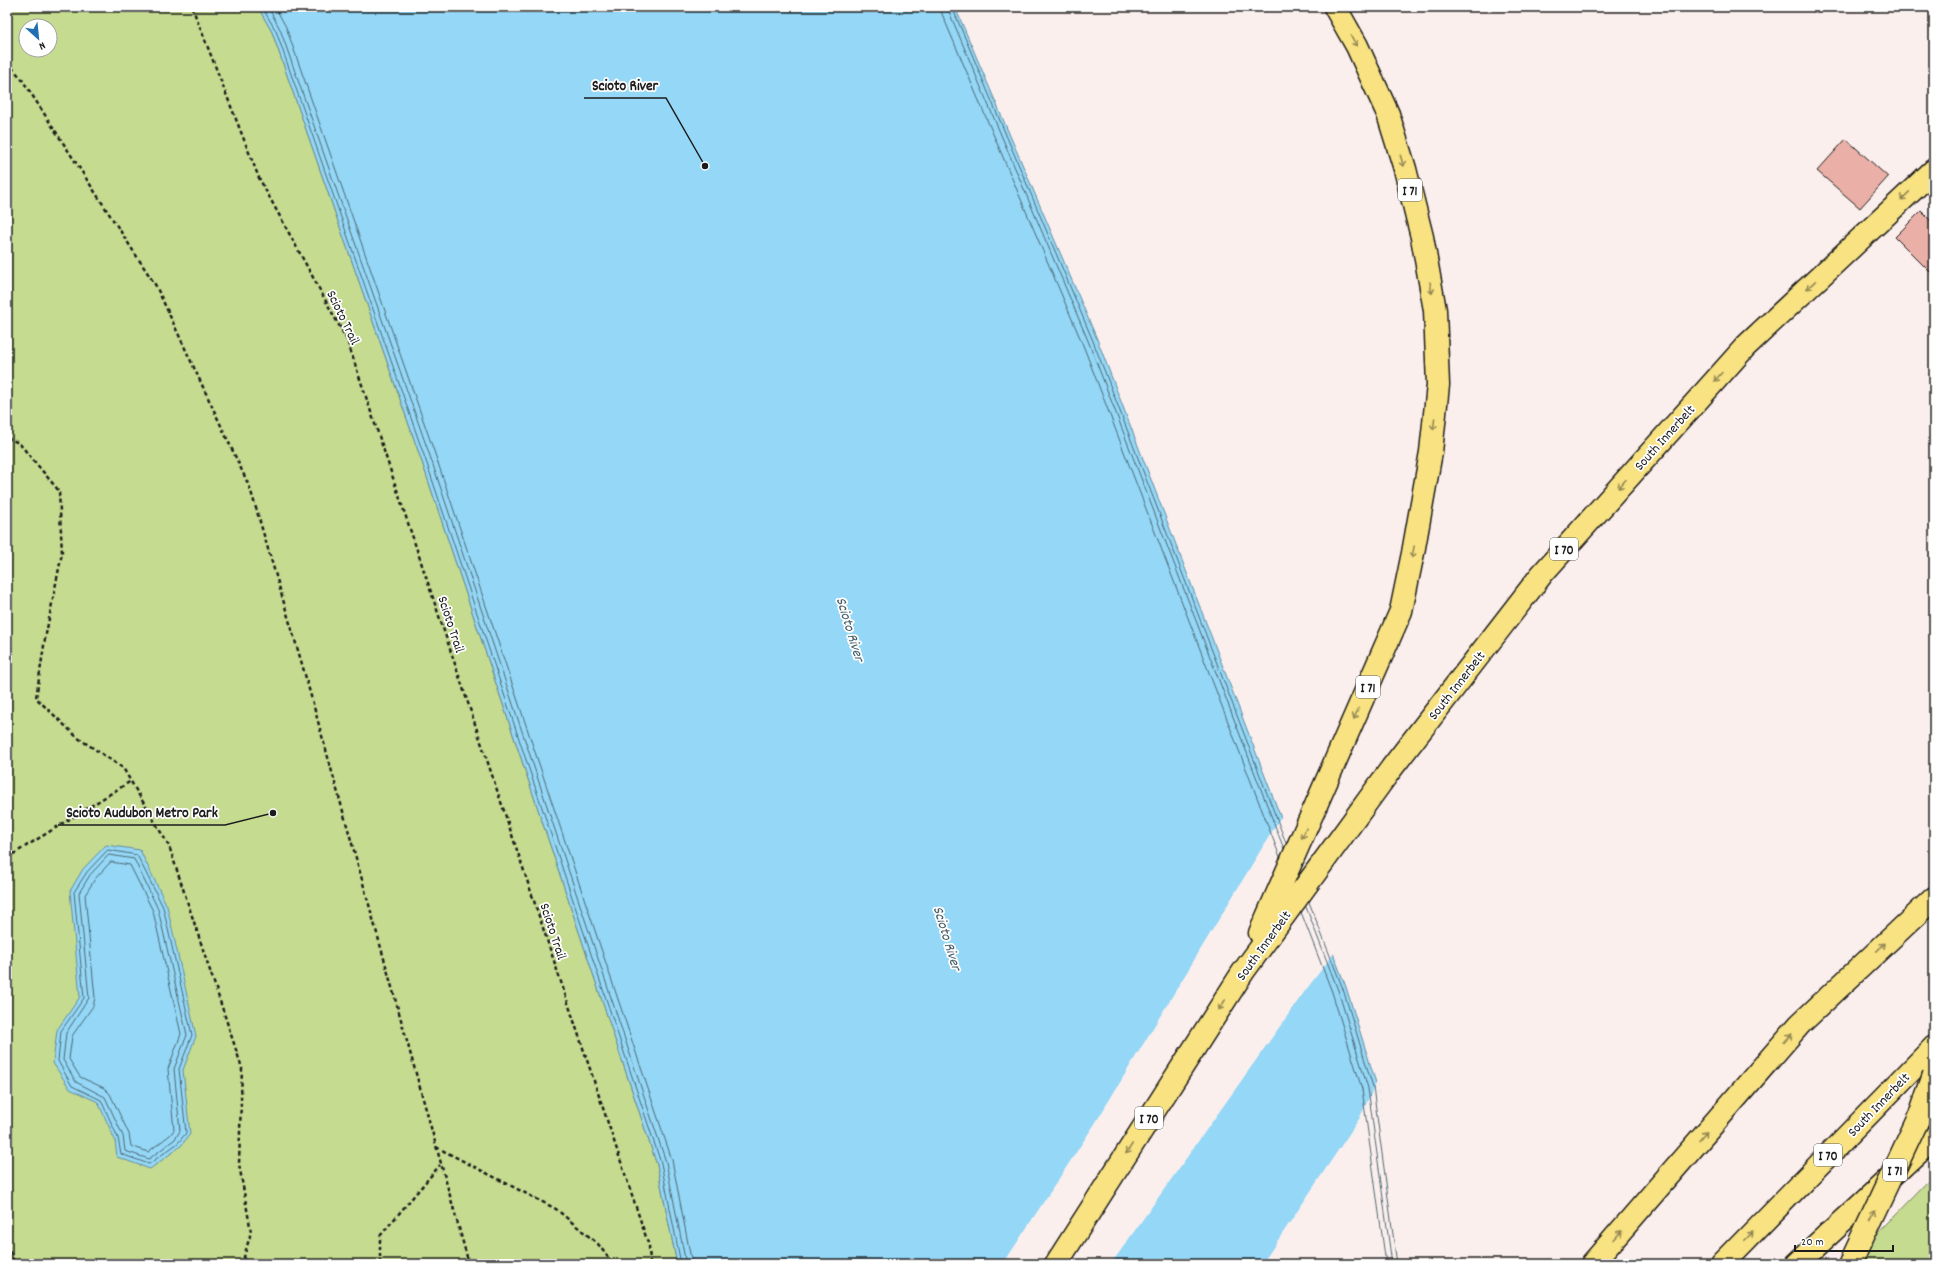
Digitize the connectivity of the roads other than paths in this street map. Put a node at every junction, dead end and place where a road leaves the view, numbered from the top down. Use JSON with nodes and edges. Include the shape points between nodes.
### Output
{"nodes":[{"id":1,"x":1335,"y":7,"type":"edge"},
{"id":2,"x":1934,"y":170,"type":"edge"},
{"id":3,"x":1934,"y":898,"type":"edge"},
{"id":4,"x":1243,"y":972,"type":"junction"},
{"id":5,"x":1934,"y":1047,"type":"edge"},
{"id":6,"x":1934,"y":1074,"type":"edge"},
{"id":7,"x":1934,"y":1137,"type":"edge"},
{"id":8,"x":1056,"y":1264,"type":"edge"},
{"id":9,"x":1592,"y":1264,"type":"edge"},
{"id":10,"x":1722,"y":1264,"type":"edge"},
{"id":11,"x":1797,"y":1264,"type":"edge"},
{"id":12,"x":1850,"y":1264,"type":"edge"}],
"edges":[{"from":1,"to":4,"type":"highway","number":"I 71","one_way":true,"via":[[1357,46],[1388,114],[1405,169],[1422,237],[1435,310],[1438,385],[1431,452],[1401,611]]},
{"from":2,"to":4,"type":"highway","name":"South Innerbelt","number":"I 70","one_way":true,"via":[[1746,346],[1542,574],[1391,769]]},
{"from":9,"to":3,"type":"highway","one_way":true,"via":[[1800,1024]]},
{"from":4,"to":8,"type":"highway","name":"South Innerbelt","number":"I 70","one_way":true},
{"from":10,"to":5,"type":"highway","name":"South Innerbelt","number":"I 70","one_way":true},
{"from":12,"to":6,"type":"highway","number":"I 71","one_way":true,"bridge":true,"via":[[1920,1115]]},
{"from":7,"to":11,"type":"highway"}]}
